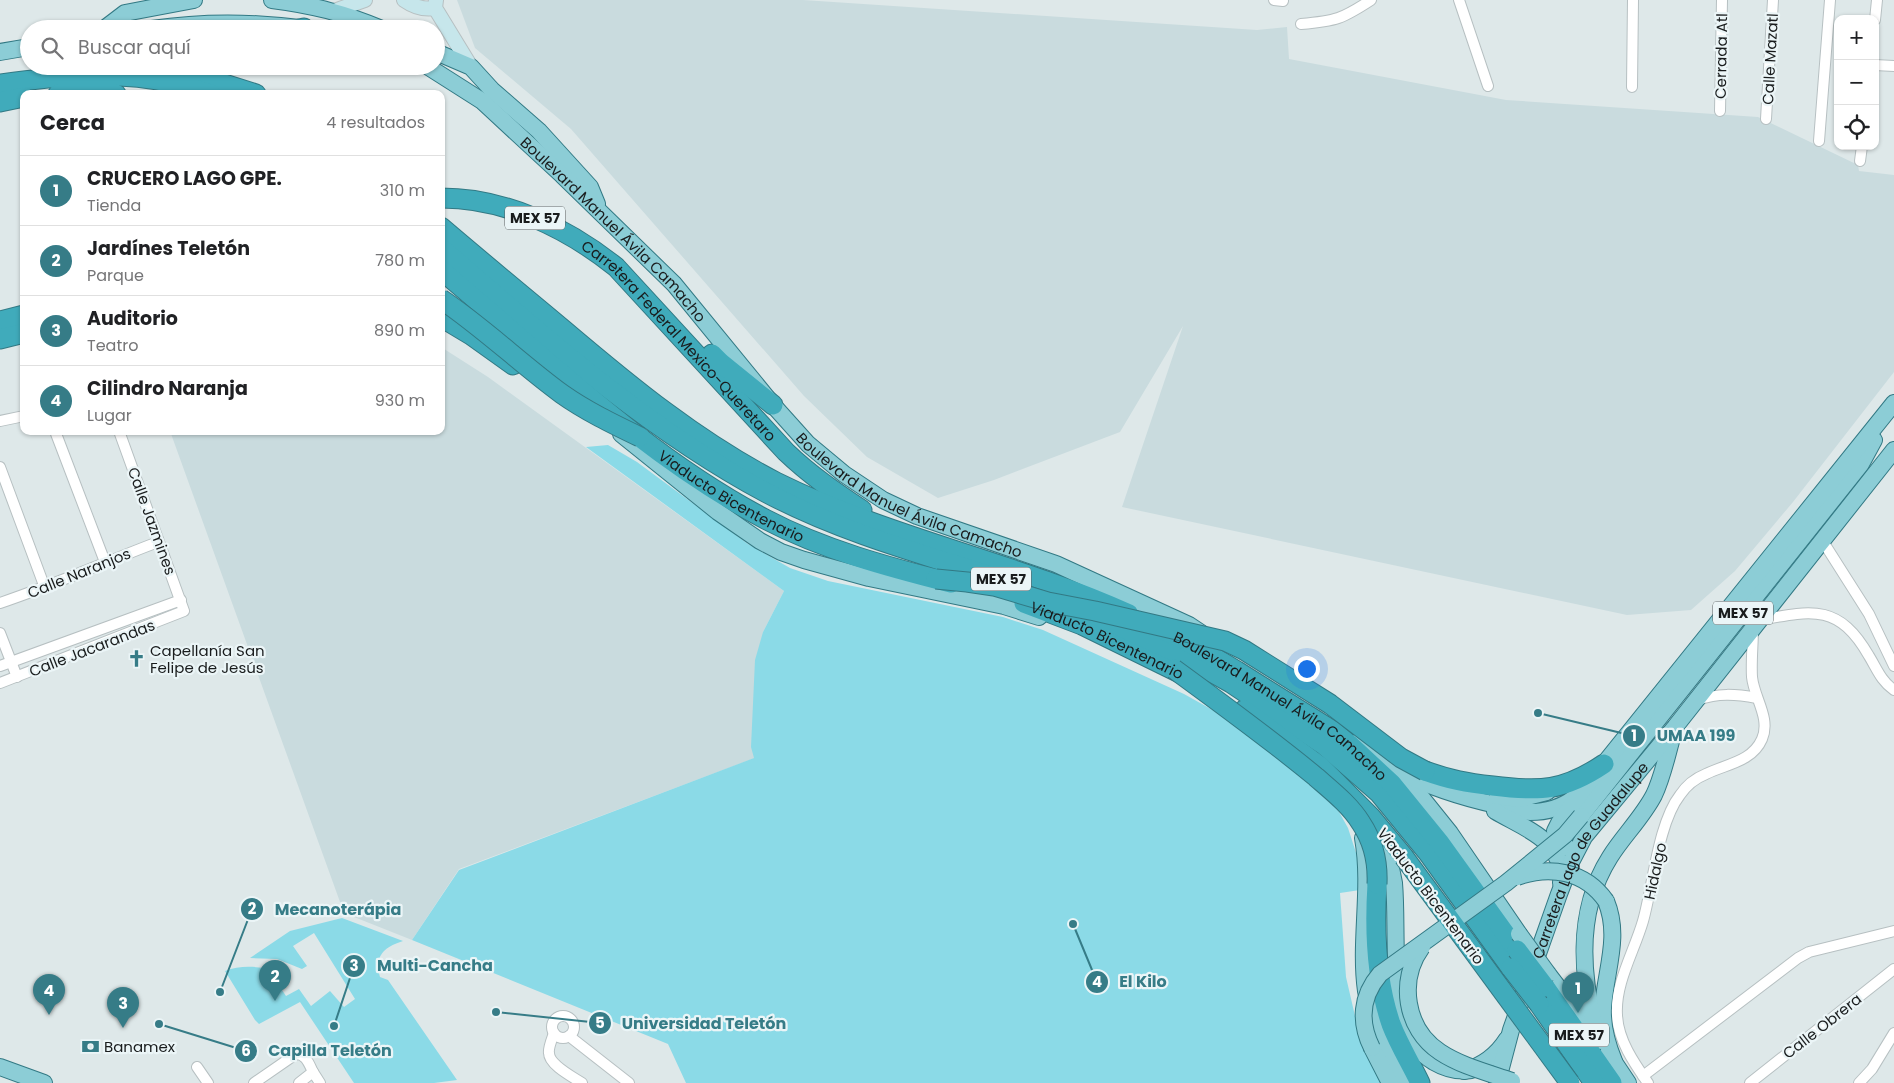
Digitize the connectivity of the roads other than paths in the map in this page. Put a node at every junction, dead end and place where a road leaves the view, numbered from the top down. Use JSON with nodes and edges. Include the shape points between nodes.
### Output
{"nodes":[{"id":1,"x":194,"y":0,"type":"edge"},
{"id":2,"x":272,"y":0,"type":"edge"},
{"id":3,"x":365,"y":0,"type":"edge"},
{"id":4,"x":404,"y":0,"type":"edge"},
{"id":5,"x":1371,"y":0,"type":"edge"},
{"id":6,"x":1459,"y":0,"type":"edge"},
{"id":7,"x":1633,"y":0,"type":"edge"},
{"id":8,"x":1722,"y":0,"type":"edge"},
{"id":9,"x":1773,"y":0,"type":"edge"},
{"id":10,"x":1830,"y":0,"type":"edge"},
{"id":11,"x":1877,"y":0,"type":"edge"},
{"id":12,"x":435,"y":4,"type":"edge"},
{"id":13,"x":334,"y":11,"type":"junction"},
{"id":14,"x":1876,"y":15,"type":"edge"},
{"id":15,"x":116,"y":20,"type":"edge"},
{"id":16,"x":358,"y":20,"type":"edge"},
{"id":17,"x":444,"y":20,"type":"edge"},
{"id":18,"x":445,"y":22,"type":"edge"},
{"id":19,"x":1301,"y":24,"type":"dead end"},
{"id":20,"x":20,"y":48,"type":"edge"},
{"id":21,"x":0,"y":52,"type":"edge"},
{"id":22,"x":445,"y":56,"type":"edge"},
{"id":23,"x":1879,"y":66,"type":"edge"},
{"id":24,"x":1894,"y":66,"type":"edge"},
{"id":25,"x":471,"y":67,"type":"junction"},
{"id":26,"x":20,"y":69,"type":"edge"},
{"id":27,"x":0,"y":72,"type":"edge"},
{"id":28,"x":196,"y":75,"type":"edge"},
{"id":29,"x":441,"y":75,"type":"edge"},
{"id":30,"x":0,"y":84,"type":"edge"},
{"id":31,"x":1488,"y":86,"type":"dead end"},
{"id":32,"x":1632,"y":87,"type":"dead end"},
{"id":33,"x":197,"y":90,"type":"edge"},
{"id":34,"x":243,"y":90,"type":"edge"},
{"id":35,"x":20,"y":98,"type":"edge"},
{"id":36,"x":0,"y":102,"type":"edge"},
{"id":37,"x":20,"y":104,"type":"edge"},
{"id":38,"x":0,"y":108,"type":"edge"},
{"id":39,"x":1720,"y":111,"type":"dead end"},
{"id":40,"x":1766,"y":119,"type":"dead end"},
{"id":41,"x":1819,"y":141,"type":"dead end"},
{"id":42,"x":1861,"y":150,"type":"edge"},
{"id":43,"x":1860,"y":161,"type":"dead end"},
{"id":44,"x":445,"y":198,"type":"edge"},
{"id":45,"x":602,"y":216,"type":"junction"},
{"id":46,"x":445,"y":230,"type":"edge"},
{"id":47,"x":445,"y":251,"type":"edge"},
{"id":48,"x":616,"y":267,"type":"junction"},
{"id":49,"x":445,"y":273,"type":"edge"},
{"id":50,"x":445,"y":283,"type":"edge"},
{"id":51,"x":445,"y":302,"type":"edge"},
{"id":52,"x":20,"y":316,"type":"edge"},
{"id":53,"x":445,"y":319,"type":"edge"},
{"id":54,"x":0,"y":321,"type":"edge"},
{"id":55,"x":20,"y":334,"type":"edge"},
{"id":56,"x":0,"y":339,"type":"edge"},
{"id":57,"x":1894,"y":403,"type":"edge"},
{"id":58,"x":773,"y":405,"type":"junction"},
{"id":59,"x":20,"y":417,"type":"edge"},
{"id":60,"x":0,"y":421,"type":"edge"},
{"id":61,"x":617,"y":431,"type":"junction"},
{"id":62,"x":57,"y":435,"type":"edge"},
{"id":63,"x":120,"y":435,"type":"edge"},
{"id":64,"x":640,"y":437,"type":"junction"},
{"id":65,"x":1894,"y":450,"type":"edge"},
{"id":66,"x":0,"y":467,"type":"edge"},
{"id":67,"x":893,"y":529,"type":"junction"},
{"id":68,"x":1822,"y":540,"type":"junction"},
{"id":69,"x":158,"y":542,"type":"junction"},
{"id":70,"x":105,"y":562,"type":"junction"},
{"id":71,"x":936,"y":579,"type":"junction"},
{"id":72,"x":45,"y":588,"type":"junction"},
{"id":73,"x":181,"y":600,"type":"junction"},
{"id":74,"x":0,"y":603,"type":"edge"},
{"id":75,"x":184,"y":611,"type":"joint"},
{"id":76,"x":1756,"y":624,"type":"junction"},
{"id":77,"x":0,"y":633,"type":"edge"},
{"id":78,"x":11,"y":662,"type":"junction"},
{"id":79,"x":0,"y":666,"type":"edge"},
{"id":80,"x":1894,"y":666,"type":"edge"},
{"id":81,"x":1174,"y":669,"type":"junction"},
{"id":82,"x":17,"y":677,"type":"junction"},
{"id":83,"x":0,"y":683,"type":"edge"},
{"id":84,"x":1894,"y":690,"type":"edge"},
{"id":85,"x":1757,"y":698,"type":"junction"},
{"id":86,"x":1694,"y":702,"type":"junction"},
{"id":87,"x":1675,"y":727,"type":"junction"},
{"id":88,"x":1604,"y":764,"type":"junction"},
{"id":89,"x":1414,"y":774,"type":"junction"},
{"id":90,"x":1475,"y":784,"type":"junction"},
{"id":91,"x":1555,"y":787,"type":"junction"},
{"id":92,"x":1583,"y":790,"type":"junction"},
{"id":93,"x":1508,"y":798,"type":"junction"},
{"id":94,"x":1483,"y":802,"type":"junction"},
{"id":95,"x":1351,"y":803,"type":"junction"},
{"id":96,"x":1382,"y":837,"type":"junction"},
{"id":97,"x":1581,"y":842,"type":"junction"},
{"id":98,"x":1506,"y":883,"type":"junction"},
{"id":99,"x":1559,"y":894,"type":"junction"},
{"id":100,"x":1894,"y":931,"type":"edge"},
{"id":101,"x":1426,"y":941,"type":"junction"},
{"id":102,"x":1518,"y":942,"type":"junction"},
{"id":103,"x":1894,"y":969,"type":"edge"},
{"id":104,"x":1544,"y":988,"type":"junction"},
{"id":105,"x":1519,"y":1032,"type":"junction"},
{"id":106,"x":554,"y":1034,"type":"junction"},
{"id":107,"x":569,"y":1036,"type":"junction"},
{"id":108,"x":1893,"y":1036,"type":"edge"},
{"id":109,"x":1599,"y":1040,"type":"junction"},
{"id":110,"x":1406,"y":1055,"type":"junction"},
{"id":111,"x":1614,"y":1061,"type":"junction"},
{"id":112,"x":0,"y":1067,"type":"edge"},
{"id":113,"x":197,"y":1067,"type":"dead end"},
{"id":114,"x":1470,"y":1070,"type":"junction"},
{"id":115,"x":313,"y":1072,"type":"junction"},
{"id":116,"x":1764,"y":1079,"type":"edge"},
{"id":117,"x":1640,"y":1081,"type":"edge"},
{"id":118,"x":1509,"y":1082,"type":"edge"},
{"id":119,"x":44,"y":1083,"type":"edge"},
{"id":120,"x":208,"y":1083,"type":"edge"},
{"id":121,"x":254,"y":1083,"type":"edge"},
{"id":122,"x":299,"y":1083,"type":"edge"},
{"id":123,"x":320,"y":1083,"type":"edge"},
{"id":124,"x":582,"y":1083,"type":"edge"},
{"id":125,"x":629,"y":1083,"type":"edge"},
{"id":126,"x":1390,"y":1083,"type":"edge"},
{"id":127,"x":1405,"y":1083,"type":"edge"},
{"id":128,"x":1420,"y":1083,"type":"edge"},
{"id":129,"x":1562,"y":1083,"type":"edge"},
{"id":130,"x":1570,"y":1083,"type":"edge"},
{"id":131,"x":1594,"y":1083,"type":"edge"},
{"id":132,"x":1612,"y":1083,"type":"edge"},
{"id":133,"x":1750,"y":1083,"type":"edge"},
{"id":134,"x":1859,"y":1083,"type":"edge"}],
"edges":[{"from":1,"to":15,"type":"main road","via":[[125,13]]},
{"from":2,"to":13,"type":"main road"},
{"from":3,"to":13,"type":"street"},
{"from":4,"to":12,"type":"street","via":[[426,9]]},
{"from":5,"to":19,"type":"street","via":[[1335,20]]},
{"from":6,"to":31,"type":"street"},
{"from":7,"to":32,"type":"street"},
{"from":8,"to":39,"type":"street","name":"Cerrada Atl"},
{"from":9,"to":40,"type":"street","name":"Calle Mazatl"},
{"from":10,"to":41,"type":"street"},
{"from":11,"to":14,"type":"street"},
{"from":12,"to":17,"type":"street"},
{"from":13,"to":16,"type":"main road"},
{"from":18,"to":25,"type":"street"},
{"from":20,"to":21,"type":"main road"},
{"from":22,"to":25,"type":"main road"},
{"from":23,"to":24,"type":"street"},
{"from":25,"to":45,"type":"main road","via":[[573,167],[590,187]]},
{"from":26,"to":27,"type":"highway"},
{"from":28,"to":34,"type":"highway"},
{"from":29,"to":45,"type":"main road","name":"Boulevard Manuel Ávila Camacho","via":[[482,101]]},
{"from":30,"to":33,"type":"highway","via":[[51,77],[97,76],[172,83]]},
{"from":35,"to":36,"type":"highway"},
{"from":37,"to":38,"type":"main road"},
{"from":42,"to":43,"type":"street"},
{"from":44,"to":48,"type":"highway","name":"Carretera Federal Mexico-Queretaro","number":"MEX 57","via":[[491,204],[557,227]]},
{"from":45,"to":58,"type":"main road","name":"Boulevard Manuel Ávila Camacho","via":[[674,284]]},
{"from":46,"to":67,"type":"highway","name":"Boulevard Manuel Ávila Camacho","number":"MEX 57","via":[[674,420],[775,481],[826,505]]},
{"from":47,"to":104,"type":"highway","name":"Boulevard Manuel Ávila Camacho","number":"MEX 57","bridge":true,"via":[[520,317],[633,407],[691,449],[768,493],[818,517],[1042,592],[1103,618],[1231,683],[1324,745],[1379,794],[1428,853],[1511,968]]},
{"from":48,"to":58,"type":"highway","via":[[659,300],[721,363]]},
{"from":48,"to":67,"type":"highway","name":"Carretera Federal Mexico-Queretaro","number":"MEX 57","via":[[799,464],[829,488]]},
{"from":49,"to":64,"type":"highway","name":"Viaducto Bicentenario","bridge":true},
{"from":50,"to":61,"type":"main road","name":"Boulevard Manuel Ávila Camacho"},
{"from":51,"to":64,"type":"highway","bridge":true,"via":[[562,393],[604,420]]},
{"from":52,"to":54,"type":"highway"},
{"from":53,"to":61,"type":"highway","via":[[572,407]]},
{"from":55,"to":56,"type":"highway"},
{"from":57,"to":88,"type":"main road"},
{"from":57,"to":98,"type":"main road","name":"Carretera Lago de Guadalupe","number":"MEX 57","bridge":true,"via":[[1861,464],[1582,816],[1565,835]]},
{"from":58,"to":89,"type":"main road","name":"Boulevard Manuel Ávila Camacho","via":[[808,444],[883,500],[917,516],[1056,564],[1188,624],[1339,720]]},
{"from":59,"to":60,"type":"street"},
{"from":61,"to":95,"type":"main road","name":"Boulevard Manuel Ávila Camacho","via":[[718,512],[781,552],[869,578],[1004,606],[1057,623],[1204,692],[1307,763]]},
{"from":62,"to":70,"type":"street"},
{"from":63,"to":69,"type":"street","name":"Calle Jazmines"},
{"from":64,"to":71,"type":"highway","name":"Viaducto Bicentenario","via":[[711,488],[766,520],[830,548]]},
{"from":65,"to":68,"type":"main road","name":"Carretera Lago de Guadalupe","number":"MEX 57"},
{"from":66,"to":72,"type":"street"},
{"from":67,"to":102,"type":"highway","name":"Boulevard Manuel Ávila Camacho","number":"MEX 57","via":[[1116,608],[1183,639],[1333,731],[1392,784]]},
{"from":68,"to":76,"type":"main road","name":"Carretera Lago de Guadalupe","number":"MEX 57"},
{"from":68,"to":80,"type":"street","via":[[1869,614]]},
{"from":69,"to":70,"type":"street","name":"Calle Naranjos"},
{"from":69,"to":73,"type":"street","name":"Calle Jazmines"},
{"from":70,"to":72,"type":"street","name":"Calle Naranjos"},
{"from":71,"to":81,"type":"highway","name":"Viaducto Bicentenario","bridge":true,"via":[[1052,613]]},
{"from":71,"to":89,"type":"highway","bridge":true,"via":[[994,586],[1048,602],[1225,641],[1330,704],[1401,758]]},
{"from":72,"to":74,"type":"street","name":"Calle Naranjos"},
{"from":73,"to":75,"type":"street","name":"Calle Jazmines"},
{"from":73,"to":78,"type":"street","name":"Calle Jacarandas"},
{"from":75,"to":82,"type":"street","name":"Calle Jacarandas"},
{"from":76,"to":84,"type":"street","via":[[1793,614],[1821,613],[1834,617],[1858,637],[1885,684]]},
{"from":76,"to":85,"type":"street","name":"Hidalgo","via":[[1752,678]]},
{"from":76,"to":86,"type":"main road","name":"Carretera Lago de Guadalupe","number":"MEX 57"},
{"from":77,"to":78,"type":"street"},
{"from":78,"to":79,"type":"street","name":"Calle Jacarandas"},
{"from":78,"to":82,"type":"street"},
{"from":81,"to":110,"type":"highway","bridge":true,"via":[[1272,741],[1346,804],[1361,822],[1371,841],[1376,861],[1381,981],[1391,1024]]},
{"from":81,"to":130,"type":"highway","name":"Viaducto Bicentenario","bridge":true,"via":[[1245,710],[1284,738],[1365,811],[1404,857]]},
{"from":82,"to":83,"type":"street","name":"Calle Jacarandas"},
{"from":85,"to":86,"type":"street","via":[[1723,694]]},
{"from":85,"to":117,"type":"street","name":"Hidalgo","via":[[1765,728],[1756,748],[1747,756],[1706,774],[1687,787],[1673,806],[1664,828],[1648,903],[1622,979],[1617,1007],[1619,1032]]},
{"from":86,"to":87,"type":"main road","name":"Carretera Lago de Guadalupe","number":"MEX 57"},
{"from":87,"to":97,"type":"main road","name":"Carretera Lago de Guadalupe"},
{"from":87,"to":109,"type":"main road","via":[[1657,789],[1604,867],[1590,903],[1584,962],[1590,1007]]},
{"from":88,"to":91,"type":"highway","via":[[1581,778]]},
{"from":88,"to":92,"type":"main road"},
{"from":89,"to":90,"type":"highway"},
{"from":89,"to":93,"type":"main road"},
{"from":89,"to":94,"type":"main road","via":[[1440,790]]},
{"from":89,"to":102,"type":"main road","name":"Boulevard Manuel Ávila Camacho"},
{"from":90,"to":91,"type":"highway","via":[[1525,790]]},
{"from":90,"to":93,"type":"highway"},
{"from":91,"to":93,"type":"main road","via":[[1534,796]]},
{"from":92,"to":94,"type":"main road","via":[[1564,805],[1539,812]]},
{"from":92,"to":97,"type":"main road","via":[[1555,831],[1563,846],[1575,847]]},
{"from":94,"to":99,"type":"main road","via":[[1540,836],[1550,846],[1561,872]]},
{"from":95,"to":96,"type":"main road","name":"Boulevard Manuel Ávila Camacho"},
{"from":95,"to":127,"type":"main road","via":[[1366,858],[1365,978],[1369,1003],[1379,1032]]},
{"from":96,"to":105,"type":"main road","name":"Boulevard Manuel Ávila Camacho","via":[[1495,990]]},
{"from":96,"to":114,"type":"main road","via":[[1394,883],[1397,999],[1401,1020],[1411,1039],[1428,1058],[1453,1070]]},
{"from":97,"to":99,"type":"main road","name":"Carretera Lago de Guadalupe"},
{"from":98,"to":101,"type":"main road","name":"Carretera Lago de Guadalupe","number":"MEX 57","bridge":true},
{"from":98,"to":111,"type":"main road","bridge":true,"via":[[1532,873],[1561,872],[1584,879],[1606,901],[1613,936],[1603,1019]]},
{"from":99,"to":105,"type":"main road","name":"Carretera Lago de Guadalupe"},
{"from":100,"to":117,"type":"street","via":[[1809,952],[1798,958]]},
{"from":101,"to":118,"type":"main road","bridge":true,"via":[[1416,956],[1408,984],[1410,1012],[1418,1029],[1447,1057]]},
{"from":101,"to":126,"type":"main road","name":"Carretera Lago de Guadalupe","bridge":true,"via":[[1386,968],[1370,988],[1364,1003],[1365,1031]]},
{"from":102,"to":104,"type":"highway","number":"MEX 57","bridge":true},
{"from":103,"to":116,"type":"street","name":"Calle Obrera"},
{"from":104,"to":109,"type":"main road"},
{"from":104,"to":131,"type":"highway","number":"MEX 57"},
{"from":104,"to":132,"type":"highway","number":"MEX 57"},
{"from":105,"to":114,"type":"main road","via":[[1492,1057]]},
{"from":105,"to":118,"type":"main road","name":"Carretera Lago de Guadalupe"},
{"from":105,"to":129,"type":"main road","name":"Boulevard Manuel Ávila Camacho"},
{"from":106,"to":107,"type":"street","via":[[561,1038]]},
{"from":106,"to":107,"type":"street","via":[[552,1025],[557,1018],[565,1017],[574,1025]]},
{"from":106,"to":124,"type":"street","via":[[548,1053],[550,1059]]},
{"from":107,"to":125,"type":"street"},
{"from":108,"to":134,"type":"street"},
{"from":109,"to":111,"type":"main road","number":"MEX 57"},
{"from":110,"to":114,"type":"main road","via":[[1438,1072]]},
{"from":110,"to":128,"type":"highway"},
{"from":111,"to":117,"type":"main road","number":"MEX 57"},
{"from":112,"to":119,"type":"main road"},
{"from":113,"to":120,"type":"street"},
{"from":115,"to":121,"type":"street","via":[[304,1056],[296,1054]]},
{"from":115,"to":122,"type":"street"},
{"from":115,"to":123,"type":"street"},
{"from":116,"to":133,"type":"street","name":"Calle Obrera"}]}
